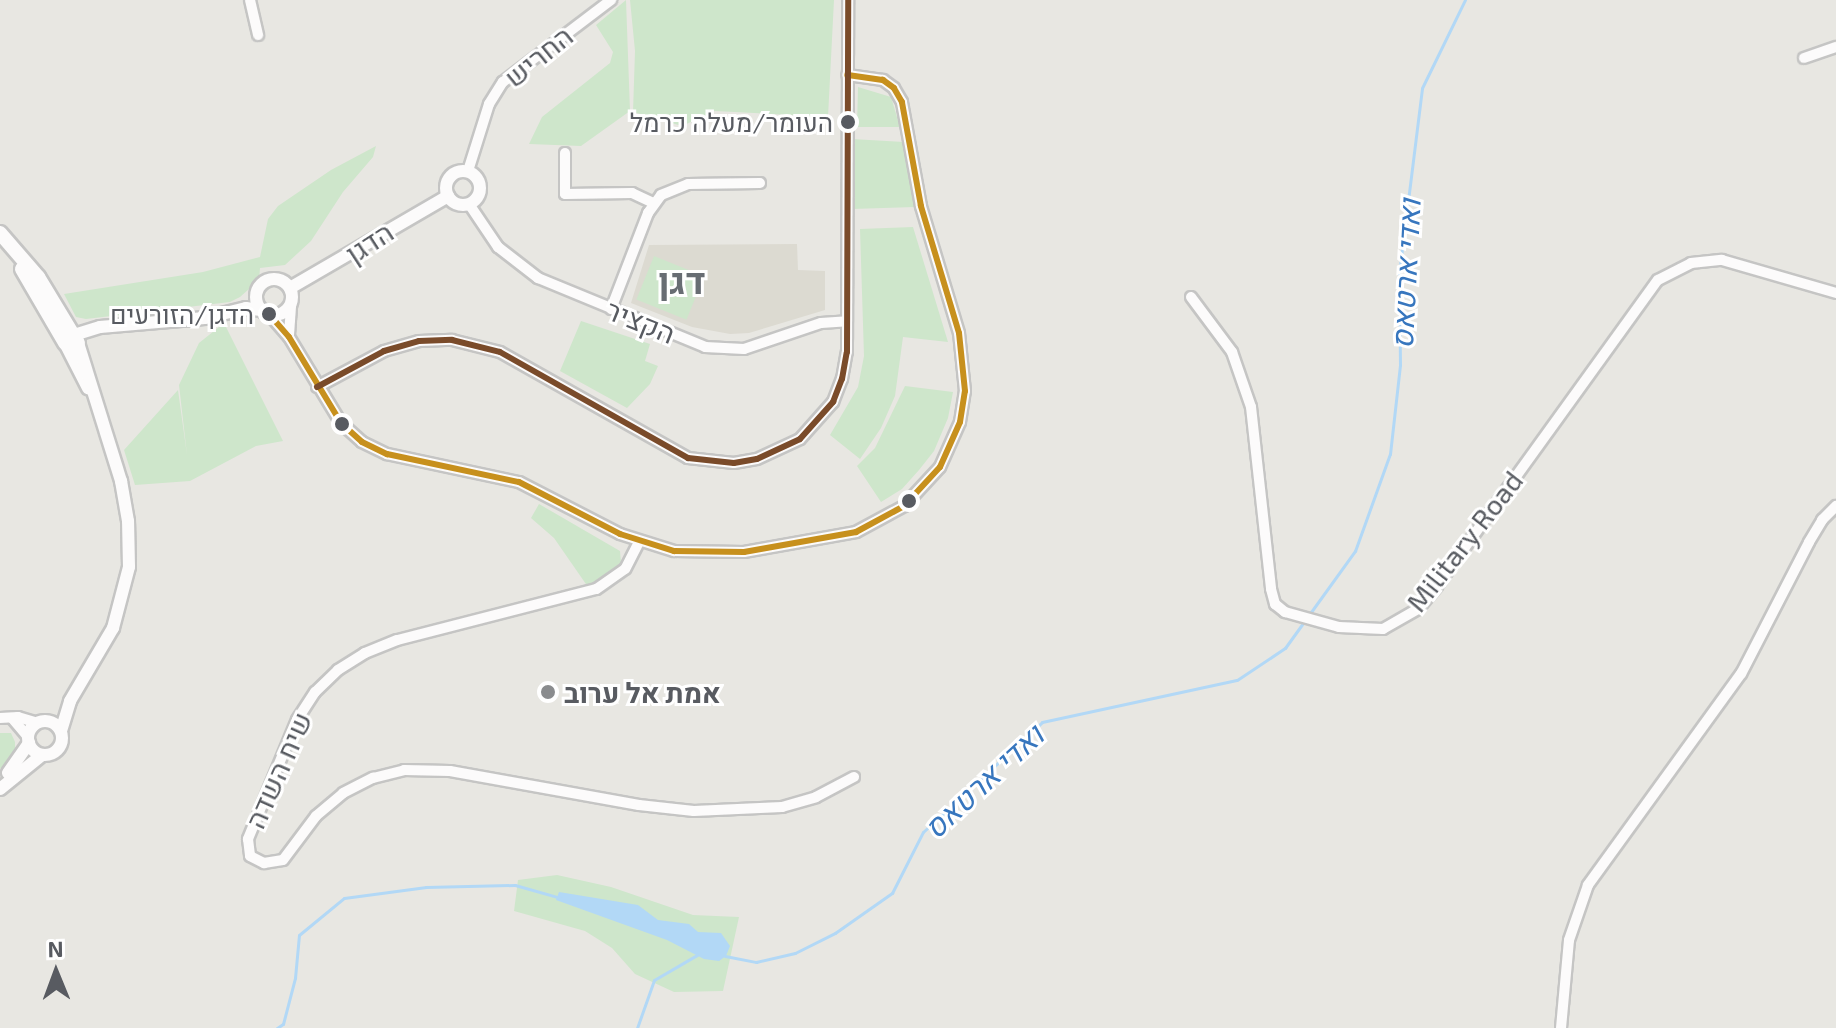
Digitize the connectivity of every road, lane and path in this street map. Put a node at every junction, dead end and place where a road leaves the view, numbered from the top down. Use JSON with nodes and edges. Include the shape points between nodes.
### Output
{"nodes":[{"id":1,"x":250,"y":0,"type":"edge"},
{"id":2,"x":611,"y":0,"type":"edge"},
{"id":3,"x":848,"y":0,"type":"edge"},
{"id":4,"x":258,"y":35,"type":"dead end"},
{"id":5,"x":1836,"y":47,"type":"edge"},
{"id":6,"x":1804,"y":58,"type":"dead end"},
{"id":7,"x":847,"y":75,"type":"junction"},
{"id":8,"x":565,"y":153,"type":"dead end"},
{"id":9,"x":468,"y":171,"type":"junction"},
{"id":10,"x":760,"y":183,"type":"dead end"},
{"id":11,"x":448,"y":196,"type":"junction"},
{"id":12,"x":653,"y":203,"type":"junction"},
{"id":13,"x":469,"y":204,"type":"junction"},
{"id":14,"x":4,"y":238,"type":"edge"},
{"id":15,"x":290,"y":288,"type":"junction"},
{"id":16,"x":258,"y":289,"type":"junction"},
{"id":17,"x":1836,"y":293,"type":"edge"},
{"id":18,"x":1191,"y":297,"type":"dead end"},
{"id":19,"x":291,"y":305,"type":"junction"},
{"id":20,"x":611,"y":309,"type":"junction"},
{"id":21,"x":236,"y":310,"type":"junction"},
{"id":22,"x":265,"y":312,"type":"junction"},
{"id":23,"x":847,"y":321,"type":"junction"},
{"id":24,"x":73,"y":340,"type":"junction"},
{"id":25,"x":291,"y":340,"type":"junction"},
{"id":26,"x":317,"y":387,"type":"junction"},
{"id":27,"x":1836,"y":506,"type":"edge"},
{"id":28,"x":639,"y":542,"type":"junction"},
{"id":29,"x":70,"y":701,"type":"junction"},
{"id":30,"x":5,"y":718,"type":"edge"},
{"id":31,"x":41,"y":722,"type":"junction"},
{"id":32,"x":61,"y":731,"type":"junction"},
{"id":33,"x":28,"y":740,"type":"junction"},
{"id":34,"x":42,"y":755,"type":"junction"},
{"id":35,"x":854,"y":777,"type":"dead end"},
{"id":36,"x":0,"y":781,"type":"edge"},
{"id":37,"x":0,"y":789,"type":"edge"},
{"id":38,"x":1561,"y":1028,"type":"edge"}],
"edges":[{"from":1,"to":4,"type":"street"},
{"from":2,"to":9,"type":"street","name":"החריש","via":[[503,82],[489,104]]},
{"from":3,"to":7,"type":"street"},
{"from":5,"to":6,"type":"street"},
{"from":7,"to":23,"type":"street"},
{"from":7,"to":28,"type":"street","via":[[883,80],[902,102],[919,200],[965,363],[965,391],[953,444],[914,497],[856,532],[724,553],[674,551]]},
{"from":8,"to":12,"type":"street","via":[[565,194],[632,193]]},
{"from":9,"to":11,"type":"street","via":[[450,176]]},
{"from":9,"to":13,"type":"street","via":[[481,188]]},
{"from":10,"to":12,"type":"street","via":[[681,185]]},
{"from":11,"to":13,"type":"street","via":[[455,204]]},
{"from":11,"to":15,"type":"street","name":"הדגן"},
{"from":12,"to":20,"type":"street"},
{"from":13,"to":20,"type":"street","name":"הקציר","via":[[490,238],[517,265],[548,284]]},
{"from":14,"to":24,"type":"main road","via":[[38,277]]},
{"from":15,"to":16,"type":"street","via":[[274,278]]},
{"from":15,"to":19,"type":"street"},
{"from":16,"to":21,"type":"street"},
{"from":16,"to":22,"type":"street","via":[[256,300]]},
{"from":17,"to":18,"type":"street","name":"Military Road","via":[[1722,260],[1691,263],[1658,280],[1437,586],[1418,609],[1383,629],[1339,627],[1285,612],[1275,604],[1251,407],[1232,352]]},
{"from":19,"to":22,"type":"street","via":[[280,314]]},
{"from":19,"to":25,"type":"street"},
{"from":20,"to":23,"type":"street","name":"הקציר","via":[[705,347],[727,350],[749,348],[825,322]]},
{"from":21,"to":22,"type":"street"},
{"from":21,"to":24,"type":"street","via":[[205,318],[121,324]]},
{"from":22,"to":25,"type":"street"},
{"from":23,"to":26,"type":"street","via":[[842,379],[818,422],[780,451],[734,463],[688,458],[516,360],[468,342],[435,339],[402,345]]},
{"from":24,"to":29,"type":"street","via":[[125,503],[129,567],[113,628]]},
{"from":25,"to":26,"type":"street"},
{"from":26,"to":28,"type":"street","via":[[348,430],[378,451],[519,482]]},
{"from":27,"to":38,"type":"street","via":[[1809,542],[1741,674],[1588,885],[1567,949]]},
{"from":28,"to":35,"type":"street","name":"שיח השדה","via":[[625,569],[596,589],[397,640],[338,670],[297,720],[248,839],[250,856],[264,863],[283,860],[316,816],[343,793],[404,770],[450,771],[694,811],[782,807]]},
{"from":29,"to":31,"type":"street"},
{"from":29,"to":32,"type":"street"},
{"from":30,"to":31,"type":"street"},
{"from":30,"to":33,"type":"street"},
{"from":31,"to":32,"type":"street","via":[[54,723]]},
{"from":31,"to":33,"type":"street"},
{"from":32,"to":34,"type":"street","via":[[58,750]]},
{"from":33,"to":34,"type":"street"},
{"from":33,"to":36,"type":"street","via":[[23,756]]},
{"from":34,"to":37,"type":"street"}]}
